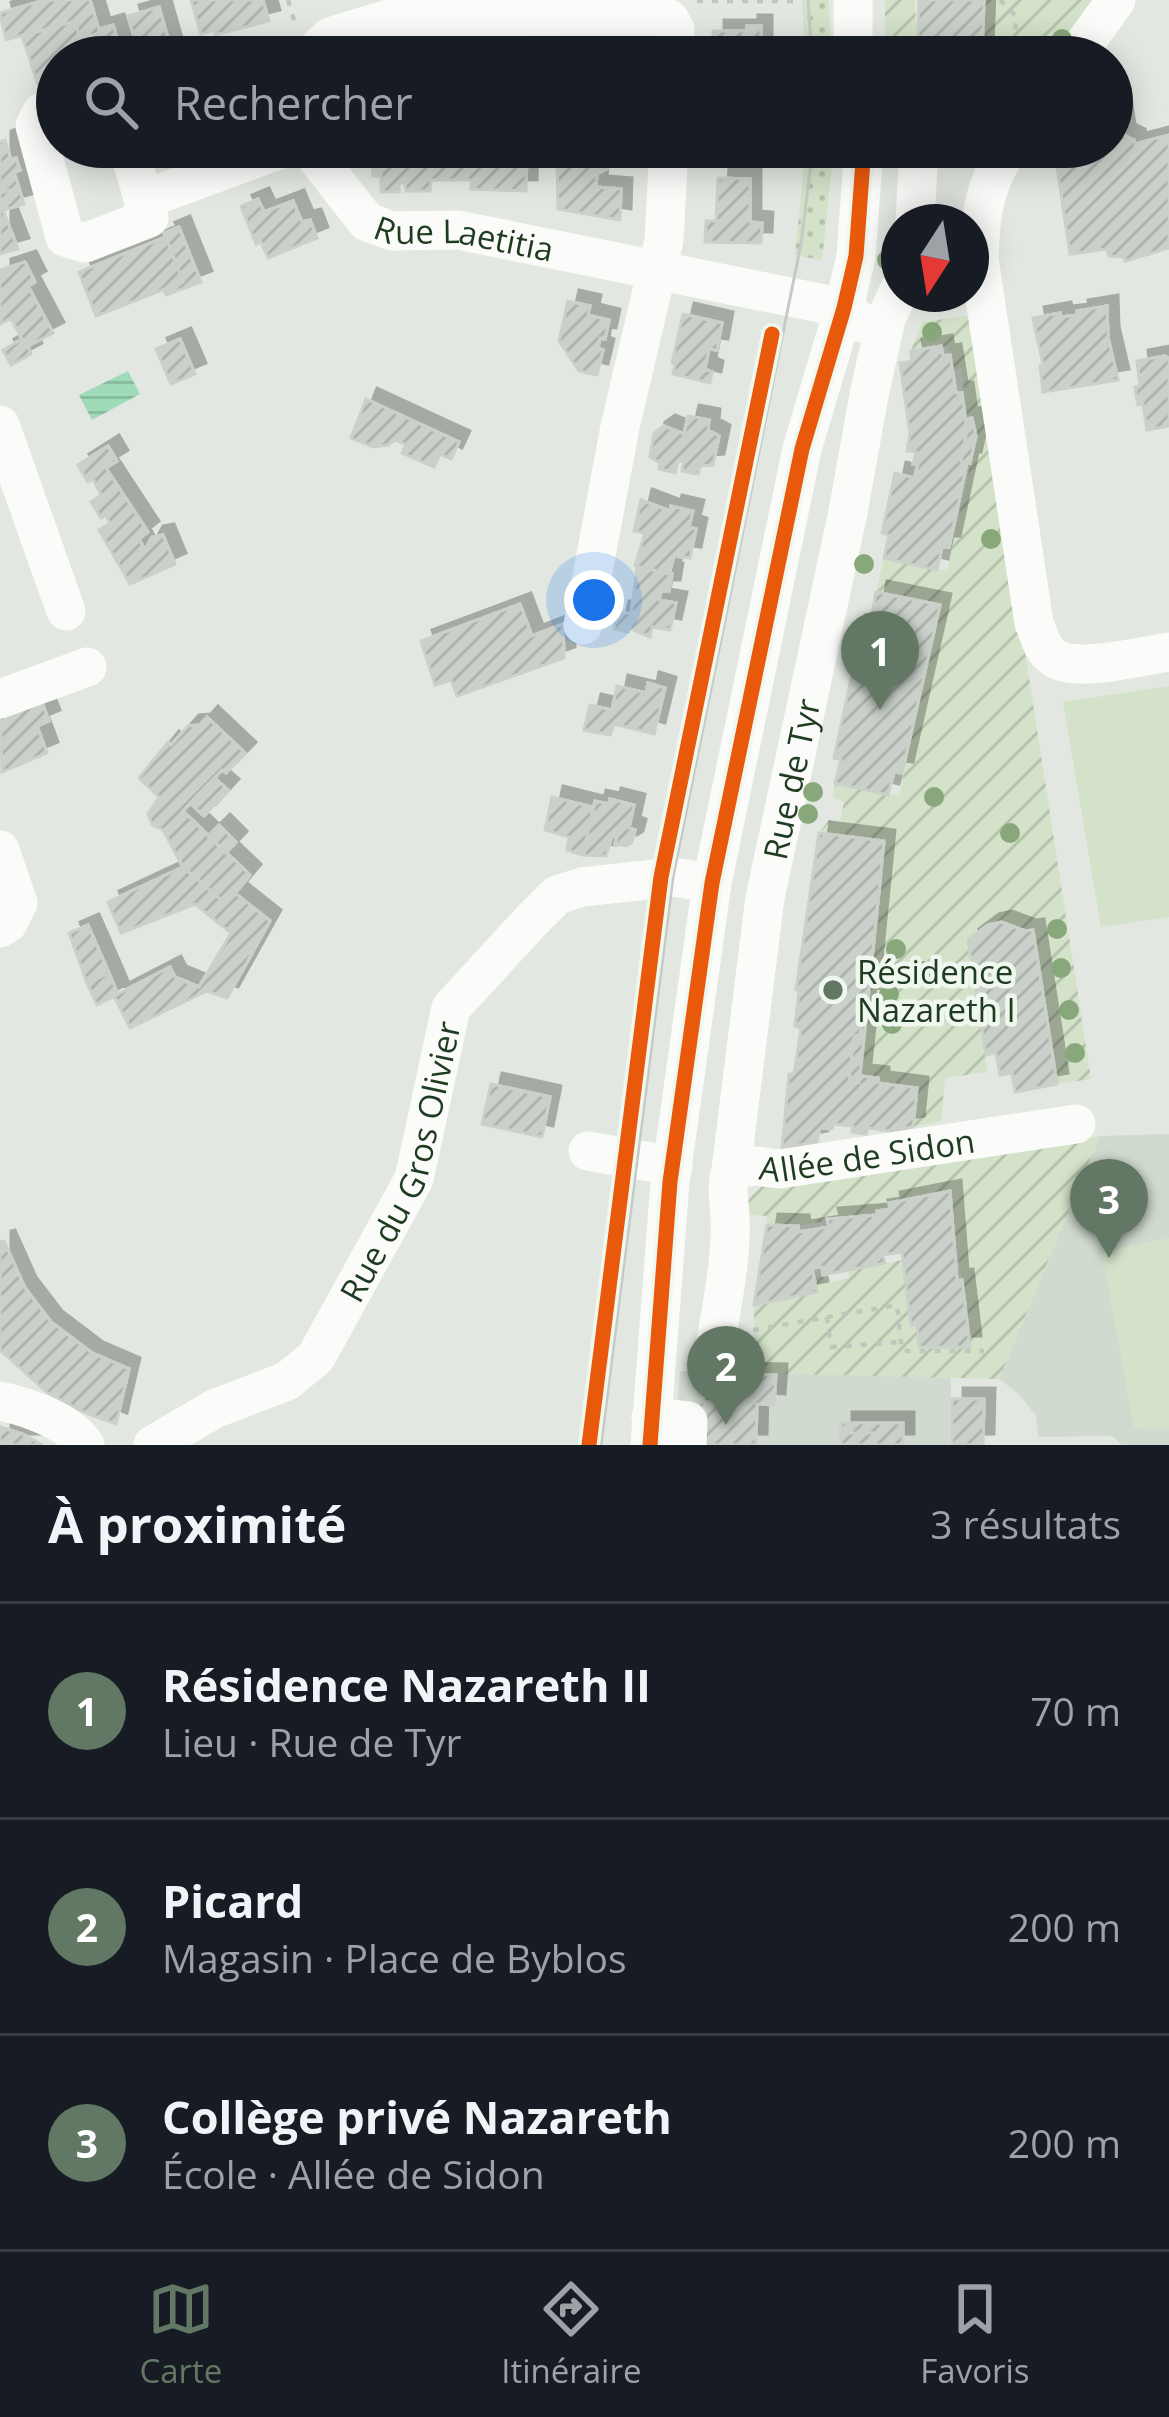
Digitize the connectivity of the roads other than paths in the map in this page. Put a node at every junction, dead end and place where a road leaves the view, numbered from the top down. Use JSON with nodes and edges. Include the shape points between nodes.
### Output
{"nodes":[{"id":1,"x":853,"y":0,"type":"edge"},
{"id":2,"x":1116,"y":0,"type":"edge"},
{"id":3,"x":334,"y":36,"type":"edge"},
{"id":4,"x":669,"y":36,"type":"edge"},
{"id":5,"x":853,"y":36,"type":"edge"},
{"id":6,"x":1090,"y":36,"type":"edge"},
{"id":7,"x":46,"y":168,"type":"edge"},
{"id":8,"x":134,"y":168,"type":"edge"},
{"id":9,"x":229,"y":168,"type":"edge"},
{"id":10,"x":325,"y":168,"type":"edge"},
{"id":11,"x":668,"y":168,"type":"edge"},
{"id":12,"x":863,"y":168,"type":"edge"},
{"id":13,"x":918,"y":168,"type":"edge"},
{"id":14,"x":998,"y":168,"type":"edge"},
{"id":15,"x":142,"y":200,"type":"junction"},
{"id":16,"x":916,"y":204,"type":"edge"},
{"id":17,"x":658,"y":268,"type":"junction"},
{"id":18,"x":844,"y":308,"type":"junction"},
{"id":19,"x":885,"y":312,"type":"edge"},
{"id":20,"x":891,"y":312,"type":"edge"},
{"id":21,"x":0,"y":425,"type":"edge"},
{"id":22,"x":66,"y":611,"type":"dead end"},
{"id":23,"x":583,"y":625,"type":"dead end"},
{"id":24,"x":1169,"y":652,"type":"edge"},
{"id":25,"x":87,"y":667,"type":"dead end"},
{"id":26,"x":0,"y":699,"type":"edge"},
{"id":27,"x":0,"y":850,"type":"edge"},
{"id":28,"x":712,"y":883,"type":"junction"},
{"id":29,"x":0,"y":928,"type":"edge"},
{"id":30,"x":1076,"y":1124,"type":"dead end"},
{"id":31,"x":588,"y":1151,"type":"dead end"},
{"id":32,"x":671,"y":1174,"type":"junction"},
{"id":33,"x":728,"y":1180,"type":"junction"},
{"id":34,"x":716,"y":1341,"type":"road end"},
{"id":35,"x":0,"y":1401,"type":"edge"},
{"id":36,"x":650,"y":1431,"type":"edge"},
{"id":37,"x":85,"y":1445,"type":"edge"},
{"id":38,"x":153,"y":1445,"type":"edge"},
{"id":39,"x":687,"y":1445,"type":"edge"}],
"edges":[{"from":1,"to":5,"type":"street"},
{"from":2,"to":6,"type":"street"},
{"from":3,"to":4,"type":"street","via":[[395,17],[654,16]]},
{"from":7,"to":15,"type":"street","via":[[65,237],[85,243],[148,218]]},
{"from":8,"to":15,"type":"street"},
{"from":9,"to":15,"type":"street"},
{"from":10,"to":17,"type":"street","name":"Rue Laetitia","via":[[367,222],[392,231],[458,230]]},
{"from":11,"to":17,"type":"street"},
{"from":12,"to":18,"type":"street"},
{"from":13,"to":16,"type":"street"},
{"from":14,"to":24,"type":"street","via":[[980,218],[979,259],[1034,623],[1046,651],[1074,666]]},
{"from":17,"to":18,"type":"street","name":"Rue Laetitia"},
{"from":17,"to":23,"type":"street"},
{"from":18,"to":19,"type":"street","name":"Rue de Tyr","via":[[872,325]]},
{"from":18,"to":28,"type":"street","via":[[802,449]]},
{"from":20,"to":33,"type":"street","name":"Rue de Tyr","via":[[765,898]]},
{"from":21,"to":22,"type":"street"},
{"from":25,"to":26,"type":"street"},
{"from":27,"to":29,"type":"street","via":[[18,903]]},
{"from":28,"to":32,"type":"street"},
{"from":28,"to":38,"type":"street","name":"Rue du Gros Olivier","via":[[673,877],[582,887],[557,895],[531,921],[451,1007],[414,1179],[316,1358],[287,1382],[214,1409]]},
{"from":30,"to":33,"type":"street","name":"Allée de Sidon","via":[[780,1169],[756,1166]]},
{"from":31,"to":32,"type":"street","name":"Allée de Sidon"},
{"from":32,"to":33,"type":"street","name":"Allée de Sidon"},
{"from":32,"to":36,"type":"street"},
{"from":33,"to":34,"type":"street","name":"Rue de Tyr"},
{"from":35,"to":37,"type":"street","via":[[72,1431]]},
{"from":36,"to":39,"type":"street","via":[[688,1421]]}]}
